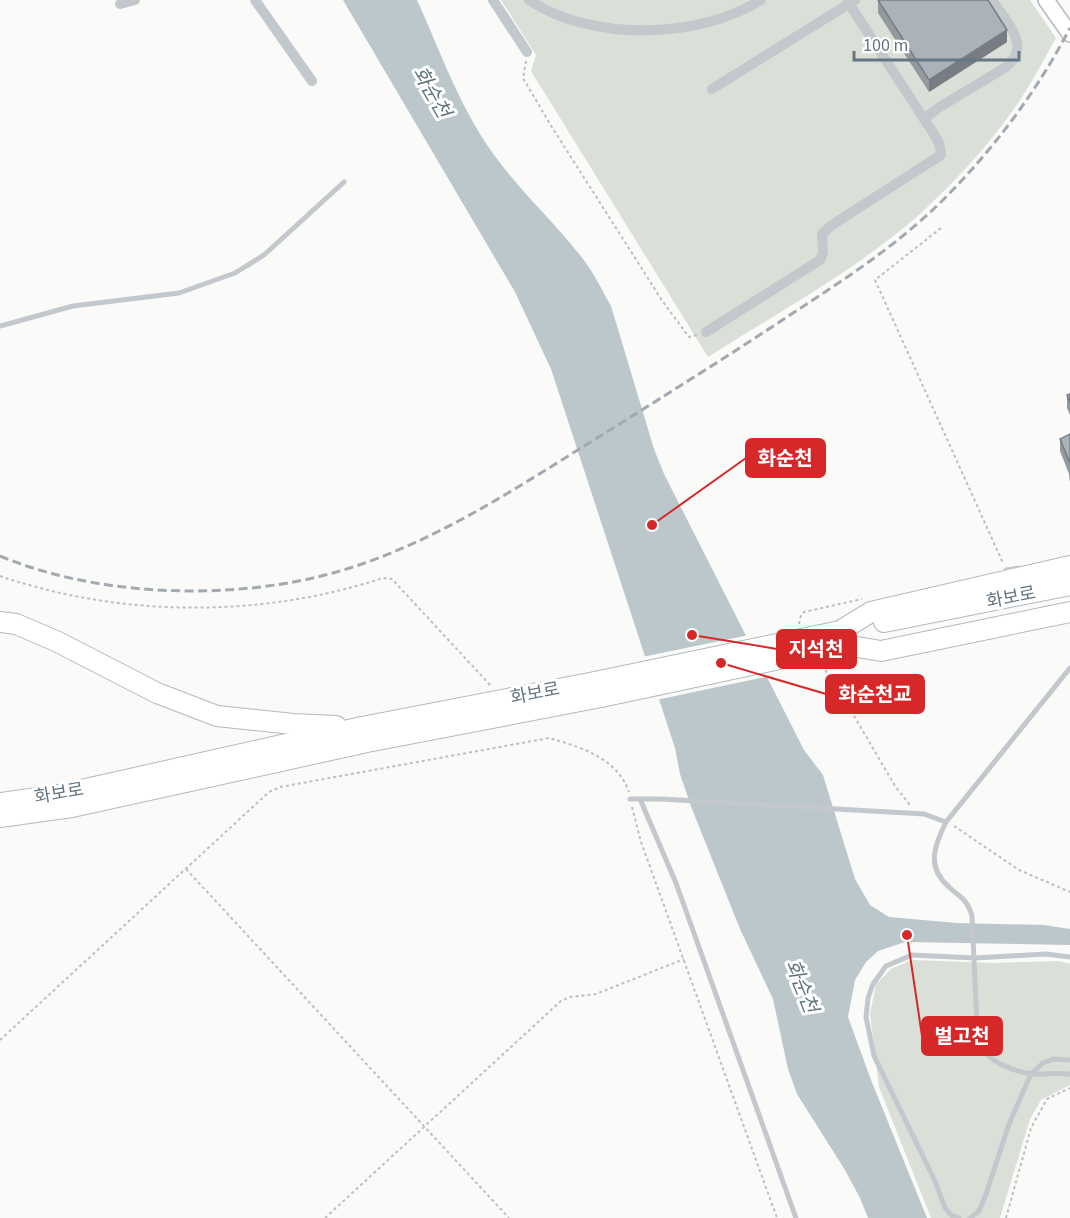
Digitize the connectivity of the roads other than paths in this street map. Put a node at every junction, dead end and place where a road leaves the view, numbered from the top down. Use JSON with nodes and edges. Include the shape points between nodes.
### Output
{"nodes":[{"id":1,"x":135,"y":0,"type":"edge"},
{"id":2,"x":255,"y":0,"type":"edge"},
{"id":3,"x":493,"y":0,"type":"edge"},
{"id":4,"x":529,"y":0,"type":"edge"},
{"id":5,"x":762,"y":0,"type":"edge"},
{"id":6,"x":992,"y":0,"type":"edge"},
{"id":7,"x":1046,"y":0,"type":"edge"},
{"id":8,"x":851,"y":1,"type":"edge"},
{"id":9,"x":120,"y":4,"type":"dead end"},
{"id":10,"x":1070,"y":34,"type":"edge"},
{"id":11,"x":527,"y":52,"type":"road end"},
{"id":12,"x":312,"y":81,"type":"dead end"},
{"id":13,"x":712,"y":89,"type":"dead end"},
{"id":14,"x":924,"y":119,"type":"junction"},
{"id":15,"x":344,"y":182,"type":"dead end"},
{"id":16,"x":0,"y":326,"type":"edge"},
{"id":17,"x":706,"y":332,"type":"road end"},
{"id":18,"x":1070,"y":566,"type":"edge"},
{"id":19,"x":1031,"y":568,"type":"junction"},
{"id":20,"x":1006,"y":570,"type":"road end"},
{"id":21,"x":1070,"y":585,"type":"edge"},
{"id":22,"x":1070,"y":600,"type":"edge"},
{"id":23,"x":1070,"y":612,"type":"edge"},
{"id":24,"x":0,"y":622,"type":"edge"},
{"id":25,"x":843,"y":638,"type":"junction"},
{"id":26,"x":1070,"y":668,"type":"edge"},
{"id":27,"x":598,"y":689,"type":"junction"},
{"id":28,"x":362,"y":728,"type":"junction"},
{"id":29,"x":630,"y":799,"type":"road end"},
{"id":30,"x":640,"y":799,"type":"junction"},
{"id":31,"x":65,"y":801,"type":"junction"},
{"id":32,"x":0,"y":803,"type":"edge"},
{"id":33,"x":0,"y":817,"type":"edge"},
{"id":34,"x":946,"y":822,"type":"junction"},
{"id":35,"x":0,"y":829,"type":"edge"},
{"id":36,"x":975,"y":955,"type":"junction"},
{"id":37,"x":1070,"y":957,"type":"edge"},
{"id":38,"x":1070,"y":1060,"type":"edge"},
{"id":39,"x":1030,"y":1074,"type":"junction"},
{"id":40,"x":1070,"y":1074,"type":"edge"},
{"id":41,"x":796,"y":1218,"type":"edge"},
{"id":42,"x":959,"y":1218,"type":"edge"},
{"id":43,"x":970,"y":1218,"type":"edge"}],
"edges":[{"from":1,"to":9,"type":"street"},
{"from":2,"to":12,"type":"street"},
{"from":3,"to":11,"type":"street"},
{"from":4,"to":5,"type":"street","via":[[560,17],[589,25],[646,30],[716,20]]},
{"from":6,"to":14,"type":"street","via":[[1017,38],[1014,60]]},
{"from":7,"to":10,"type":"street"},
{"from":8,"to":13,"type":"street"},
{"from":8,"to":14,"type":"street"},
{"from":14,"to":17,"type":"street","via":[[938,141],[941,155],[832,225],[822,234],[820,260]]},
{"from":15,"to":16,"type":"lane","via":[[264,255],[235,273],[179,293],[73,306]]},
{"from":18,"to":19,"type":"highway"},
{"from":19,"to":20,"type":"lane"},
{"from":19,"to":25,"type":"highway","via":[[871,612]]},
{"from":21,"to":25,"type":"highway","name":"화보로"},
{"from":22,"to":25,"type":"highway","name":"화보로"},
{"from":23,"to":25,"type":"highway","via":[[881,651]]},
{"from":24,"to":28,"type":"highway","via":[[16,624],[56,641],[157,693],[217,716]]},
{"from":25,"to":27,"type":"highway","name":"화보로","bridge":true},
{"from":26,"to":34,"type":"lane"},
{"from":27,"to":28,"type":"highway","name":"화보로"},
{"from":27,"to":31,"type":"highway","name":"화보로","via":[[367,742]]},
{"from":28,"to":31,"type":"highway","name":"화보로"},
{"from":29,"to":30,"type":"lane"},
{"from":30,"to":34,"type":"lane","via":[[924,814]]},
{"from":30,"to":41,"type":"lane","via":[[676,883]]},
{"from":31,"to":32,"type":"highway","name":"화보로"},
{"from":31,"to":33,"type":"highway","name":"화보로"},
{"from":31,"to":35,"type":"highway"},
{"from":34,"to":36,"type":"lane","via":[[936,842],[936,872],[968,903]]},
{"from":36,"to":37,"type":"lane"},
{"from":36,"to":39,"type":"lane","via":[[977,1025],[985,1052],[1012,1069]]},
{"from":36,"to":42,"type":"lane","via":[[912,955],[886,966],[873,984],[866,1017],[874,1056],[936,1181],[945,1208]]},
{"from":38,"to":39,"type":"lane","via":[[1054,1059]]},
{"from":39,"to":40,"type":"lane"},
{"from":39,"to":43,"type":"lane","via":[[979,1211]]}]}
